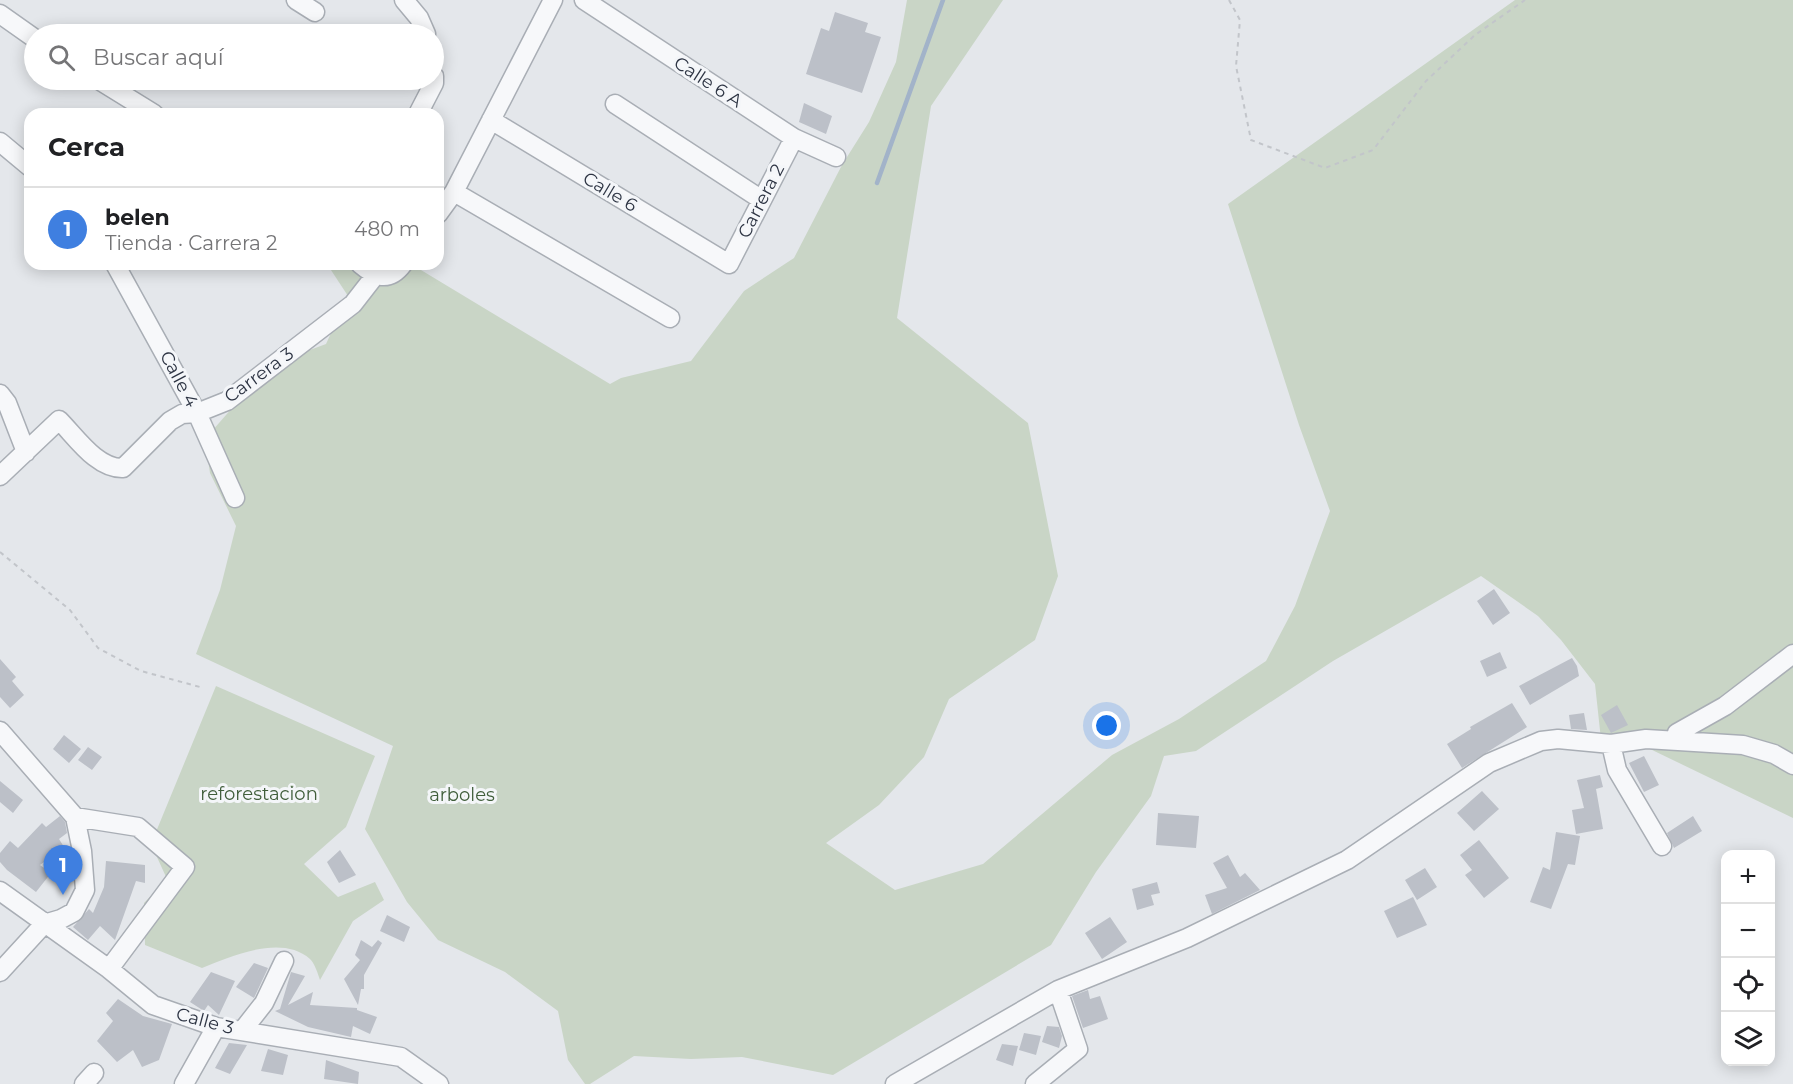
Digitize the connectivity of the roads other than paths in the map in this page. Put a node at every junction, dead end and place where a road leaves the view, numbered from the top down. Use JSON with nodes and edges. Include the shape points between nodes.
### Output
{"nodes":[{"id":1,"x":296,"y":0,"type":"edge"},
{"id":2,"x":404,"y":0,"type":"edge"},
{"id":3,"x":553,"y":0,"type":"edge"},
{"id":4,"x":584,"y":0,"type":"edge"},
{"id":5,"x":315,"y":12,"type":"dead end"},
{"id":6,"x":0,"y":14,"type":"edge"},
{"id":7,"x":421,"y":24,"type":"edge"},
{"id":8,"x":24,"y":31,"type":"edge"},
{"id":9,"x":115,"y":90,"type":"edge"},
{"id":10,"x":430,"y":90,"type":"edge"},
{"id":11,"x":615,"y":104,"type":"dead end"},
{"id":12,"x":144,"y":108,"type":"edge"},
{"id":13,"x":421,"y":108,"type":"edge"},
{"id":14,"x":491,"y":120,"type":"junction"},
{"id":15,"x":794,"y":138,"type":"junction"},
{"id":16,"x":0,"y":142,"type":"edge"},
{"id":17,"x":836,"y":157,"type":"dead end"},
{"id":18,"x":24,"y":161,"type":"edge"},
{"id":19,"x":454,"y":192,"type":"junction"},
{"id":20,"x":762,"y":200,"type":"junction"},
{"id":21,"x":444,"y":206,"type":"edge"},
{"id":22,"x":729,"y":264,"type":"joint"},
{"id":23,"x":118,"y":270,"type":"edge"},
{"id":24,"x":366,"y":270,"type":"edge"},
{"id":25,"x":397,"y":270,"type":"edge"},
{"id":26,"x":374,"y":277,"type":"junction"},
{"id":27,"x":670,"y":318,"type":"dead end"},
{"id":28,"x":0,"y":394,"type":"edge"},
{"id":29,"x":197,"y":413,"type":"junction"},
{"id":30,"x":26,"y":452,"type":"junction"},
{"id":31,"x":0,"y":476,"type":"edge"},
{"id":32,"x":235,"y":498,"type":"dead end"},
{"id":33,"x":1793,"y":654,"type":"edge"},
{"id":34,"x":0,"y":731,"type":"edge"},
{"id":35,"x":1678,"y":741,"type":"junction"},
{"id":36,"x":1611,"y":744,"type":"junction"},
{"id":37,"x":1793,"y":765,"type":"edge"},
{"id":38,"x":75,"y":817,"type":"junction"},
{"id":39,"x":1662,"y":846,"type":"dead end"},
{"id":40,"x":0,"y":891,"type":"edge"},
{"id":41,"x":44,"y":924,"type":"junction"},
{"id":42,"x":284,"y":961,"type":"dead end"},
{"id":43,"x":109,"y":969,"type":"junction"},
{"id":44,"x":0,"y":972,"type":"edge"},
{"id":45,"x":1058,"y":990,"type":"junction"},
{"id":46,"x":216,"y":1027,"type":"junction"},
{"id":47,"x":242,"y":1031,"type":"junction"},
{"id":48,"x":184,"y":1084,"type":"edge"},
{"id":49,"x":438,"y":1084,"type":"edge"},
{"id":50,"x":895,"y":1084,"type":"edge"},
{"id":51,"x":1035,"y":1084,"type":"edge"}],
"edges":[{"from":1,"to":5,"type":"street"},
{"from":2,"to":7,"type":"street"},
{"from":3,"to":14,"type":"street"},
{"from":4,"to":15,"type":"street","name":"Calle 6 A"},
{"from":6,"to":8,"type":"street"},
{"from":9,"to":12,"type":"street"},
{"from":10,"to":13,"type":"street"},
{"from":11,"to":20,"type":"street"},
{"from":14,"to":19,"type":"street"},
{"from":14,"to":22,"type":"street","name":"Calle 6"},
{"from":15,"to":17,"type":"street","name":"Calle 6 A"},
{"from":15,"to":20,"type":"street","name":"Carrera 2"},
{"from":16,"to":18,"type":"street"},
{"from":19,"to":21,"type":"street"},
{"from":19,"to":27,"type":"street"},
{"from":20,"to":22,"type":"street","name":"Carrera 2"},
{"from":23,"to":29,"type":"street","name":"Calle 4"},
{"from":24,"to":26,"type":"street"},
{"from":25,"to":26,"type":"street","via":[[384,278]]},
{"from":26,"to":29,"type":"street","name":"Carrera 3","via":[[353,304],[228,401]]},
{"from":28,"to":30,"type":"street"},
{"from":29,"to":30,"type":"street","name":"Carrera 3","via":[[182,414],[170,421],[123,468],[113,468],[98,459],[59,420]]},
{"from":29,"to":32,"type":"street","name":"Calle 4"},
{"from":30,"to":31,"type":"street","name":"Carrera 3"},
{"from":33,"to":35,"type":"street","via":[[1725,706],[1677,733]]},
{"from":34,"to":38,"type":"street"},
{"from":35,"to":36,"type":"street","via":[[1646,739]]},
{"from":35,"to":37,"type":"street","via":[[1743,745],[1774,754]]},
{"from":36,"to":39,"type":"street","via":[[1617,770]]},
{"from":36,"to":45,"type":"street","via":[[1558,739],[1517,749],[1490,763],[1347,860],[1187,938]]},
{"from":38,"to":41,"type":"street","via":[[85,890],[74,912]]},
{"from":38,"to":43,"type":"street","via":[[138,827],[185,867]]},
{"from":40,"to":41,"type":"street","name":"Calle 3"},
{"from":41,"to":43,"type":"street","name":"Calle 3"},
{"from":41,"to":44,"type":"street"},
{"from":42,"to":47,"type":"street","via":[[264,1003]]},
{"from":43,"to":46,"type":"street","name":"Calle 3","via":[[153,1005]]},
{"from":45,"to":50,"type":"street"},
{"from":45,"to":51,"type":"street","via":[[1078,1049]]},
{"from":46,"to":47,"type":"street","name":"Calle 3"},
{"from":46,"to":48,"type":"street"},
{"from":47,"to":49,"type":"street","name":"Calle 3","via":[[401,1057]]}]}
